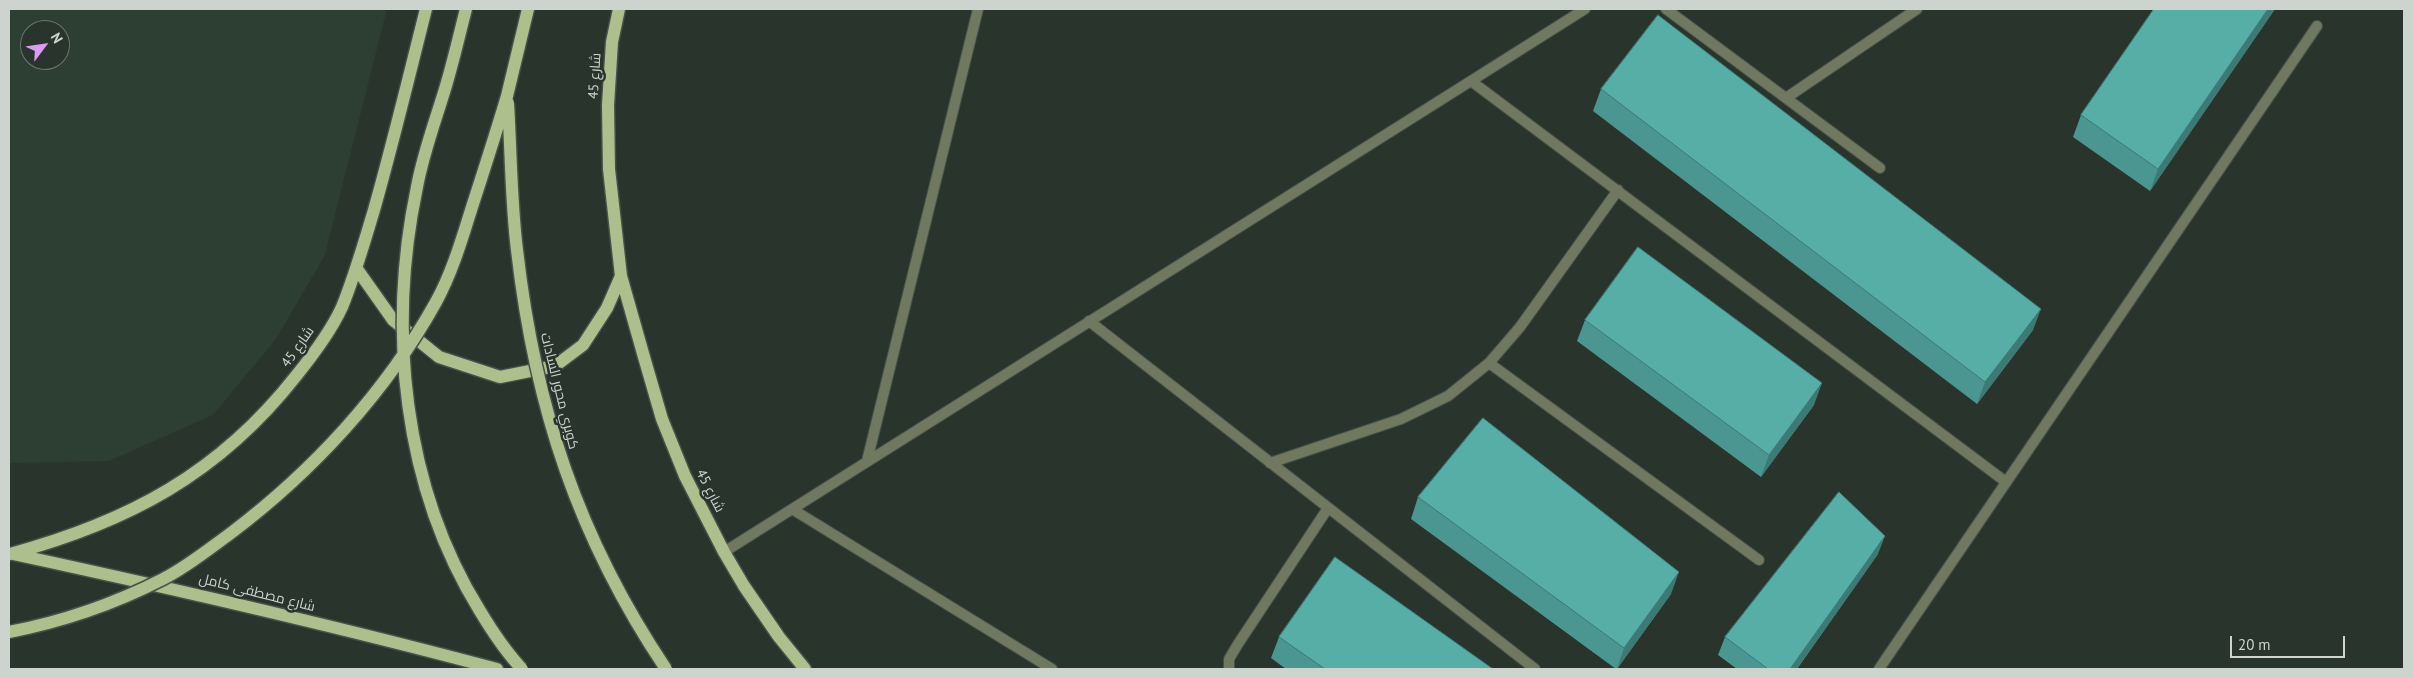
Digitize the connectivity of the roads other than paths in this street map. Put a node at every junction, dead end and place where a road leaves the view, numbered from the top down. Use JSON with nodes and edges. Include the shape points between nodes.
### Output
{"nodes":[{"id":1,"x":426,"y":9,"type":"edge"},
{"id":2,"x":466,"y":9,"type":"edge"},
{"id":3,"x":528,"y":9,"type":"edge"},
{"id":4,"x":619,"y":9,"type":"edge"},
{"id":5,"x":978,"y":9,"type":"edge"},
{"id":6,"x":1585,"y":9,"type":"edge"},
{"id":7,"x":1666,"y":9,"type":"edge"},
{"id":8,"x":1917,"y":9,"type":"edge"},
{"id":9,"x":2316,"y":26,"type":"dead end"},
{"id":10,"x":1471,"y":81,"type":"junction"},
{"id":11,"x":507,"y":96,"type":"junction"},
{"id":12,"x":1786,"y":98,"type":"junction"},
{"id":13,"x":1880,"y":168,"type":"dead end"},
{"id":14,"x":1618,"y":190,"type":"junction"},
{"id":15,"x":357,"y":269,"type":"junction"},
{"id":16,"x":621,"y":276,"type":"junction"},
{"id":17,"x":1088,"y":321,"type":"junction"},
{"id":18,"x":1489,"y":363,"type":"junction"},
{"id":19,"x":867,"y":461,"type":"junction"},
{"id":20,"x":1270,"y":463,"type":"junction"},
{"id":21,"x":2006,"y":482,"type":"junction"},
{"id":22,"x":1328,"y":508,"type":"junction"},
{"id":23,"x":792,"y":509,"type":"junction"},
{"id":24,"x":724,"y":552,"type":"junction"},
{"id":25,"x":9,"y":554,"type":"edge"},
{"id":26,"x":1759,"y":560,"type":"dead end"},
{"id":27,"x":9,"y":632,"type":"edge"},
{"id":28,"x":497,"y":669,"type":"edge"},
{"id":29,"x":522,"y":669,"type":"edge"},
{"id":30,"x":666,"y":669,"type":"edge"},
{"id":31,"x":805,"y":669,"type":"edge"},
{"id":32,"x":1052,"y":669,"type":"edge"},
{"id":33,"x":1229,"y":669,"type":"edge"},
{"id":34,"x":1536,"y":669,"type":"edge"},
{"id":35,"x":1879,"y":669,"type":"edge"}],
"edges":[{"from":1,"to":15,"type":"main road","name":"شارع 45"},
{"from":2,"to":29,"type":"main road","bridge":true,"via":[[416,187],[408,238],[403,341],[407,391],[420,466],[442,539],[491,629]]},
{"from":3,"to":11,"type":"main road","name":"كوبري محور السادات"},
{"from":4,"to":16,"type":"main road","name":"شارع 45","via":[[612,42],[608,105],[609,169]]},
{"from":5,"to":19,"type":"lane"},
{"from":6,"to":10,"type":"lane"},
{"from":7,"to":12,"type":"lane"},
{"from":8,"to":12,"type":"lane"},
{"from":9,"to":21,"type":"lane"},
{"from":10,"to":14,"type":"lane"},
{"from":10,"to":17,"type":"lane"},
{"from":11,"to":27,"type":"main road","name":"كوبري محور السادات","bridge":true,"via":[[461,243],[437,301],[372,397],[334,440],[295,480],[254,515],[164,579],[65,618]]},
{"from":11,"to":30,"type":"main road","name":"كوبري محور السادات","bridge":true,"via":[[517,256],[534,364],[548,419],[586,525],[612,581]]},
{"from":12,"to":13,"type":"lane"},
{"from":14,"to":18,"type":"lane","via":[[1520,327]]},
{"from":14,"to":21,"type":"lane"},
{"from":15,"to":16,"type":"main road","via":[[393,320],[439,357],[500,377],[555,366],[583,345],[607,308]]},
{"from":15,"to":25,"type":"main road","name":"شارع 45","via":[[341,309],[314,353],[282,394],[251,426],[203,467],[159,496],[112,520],[62,540]]},
{"from":16,"to":24,"type":"main road","name":"شارع 45","via":[[662,419],[685,476]]},
{"from":17,"to":19,"type":"lane"},
{"from":17,"to":20,"type":"lane"},
{"from":18,"to":20,"type":"lane","via":[[1448,396],[1402,419]]},
{"from":18,"to":26,"type":"lane"},
{"from":19,"to":23,"type":"lane"},
{"from":20,"to":22,"type":"lane"},
{"from":21,"to":35,"type":"lane"},
{"from":22,"to":33,"type":"lane","via":[[1238,644]]},
{"from":22,"to":34,"type":"lane"},
{"from":23,"to":24,"type":"lane"},
{"from":23,"to":32,"type":"lane"},
{"from":24,"to":31,"type":"main road","name":"شارع 45","via":[[748,593]]},
{"from":25,"to":28,"type":"main road","name":"شارع مصطفى كامل","via":[[211,596]]}]}
